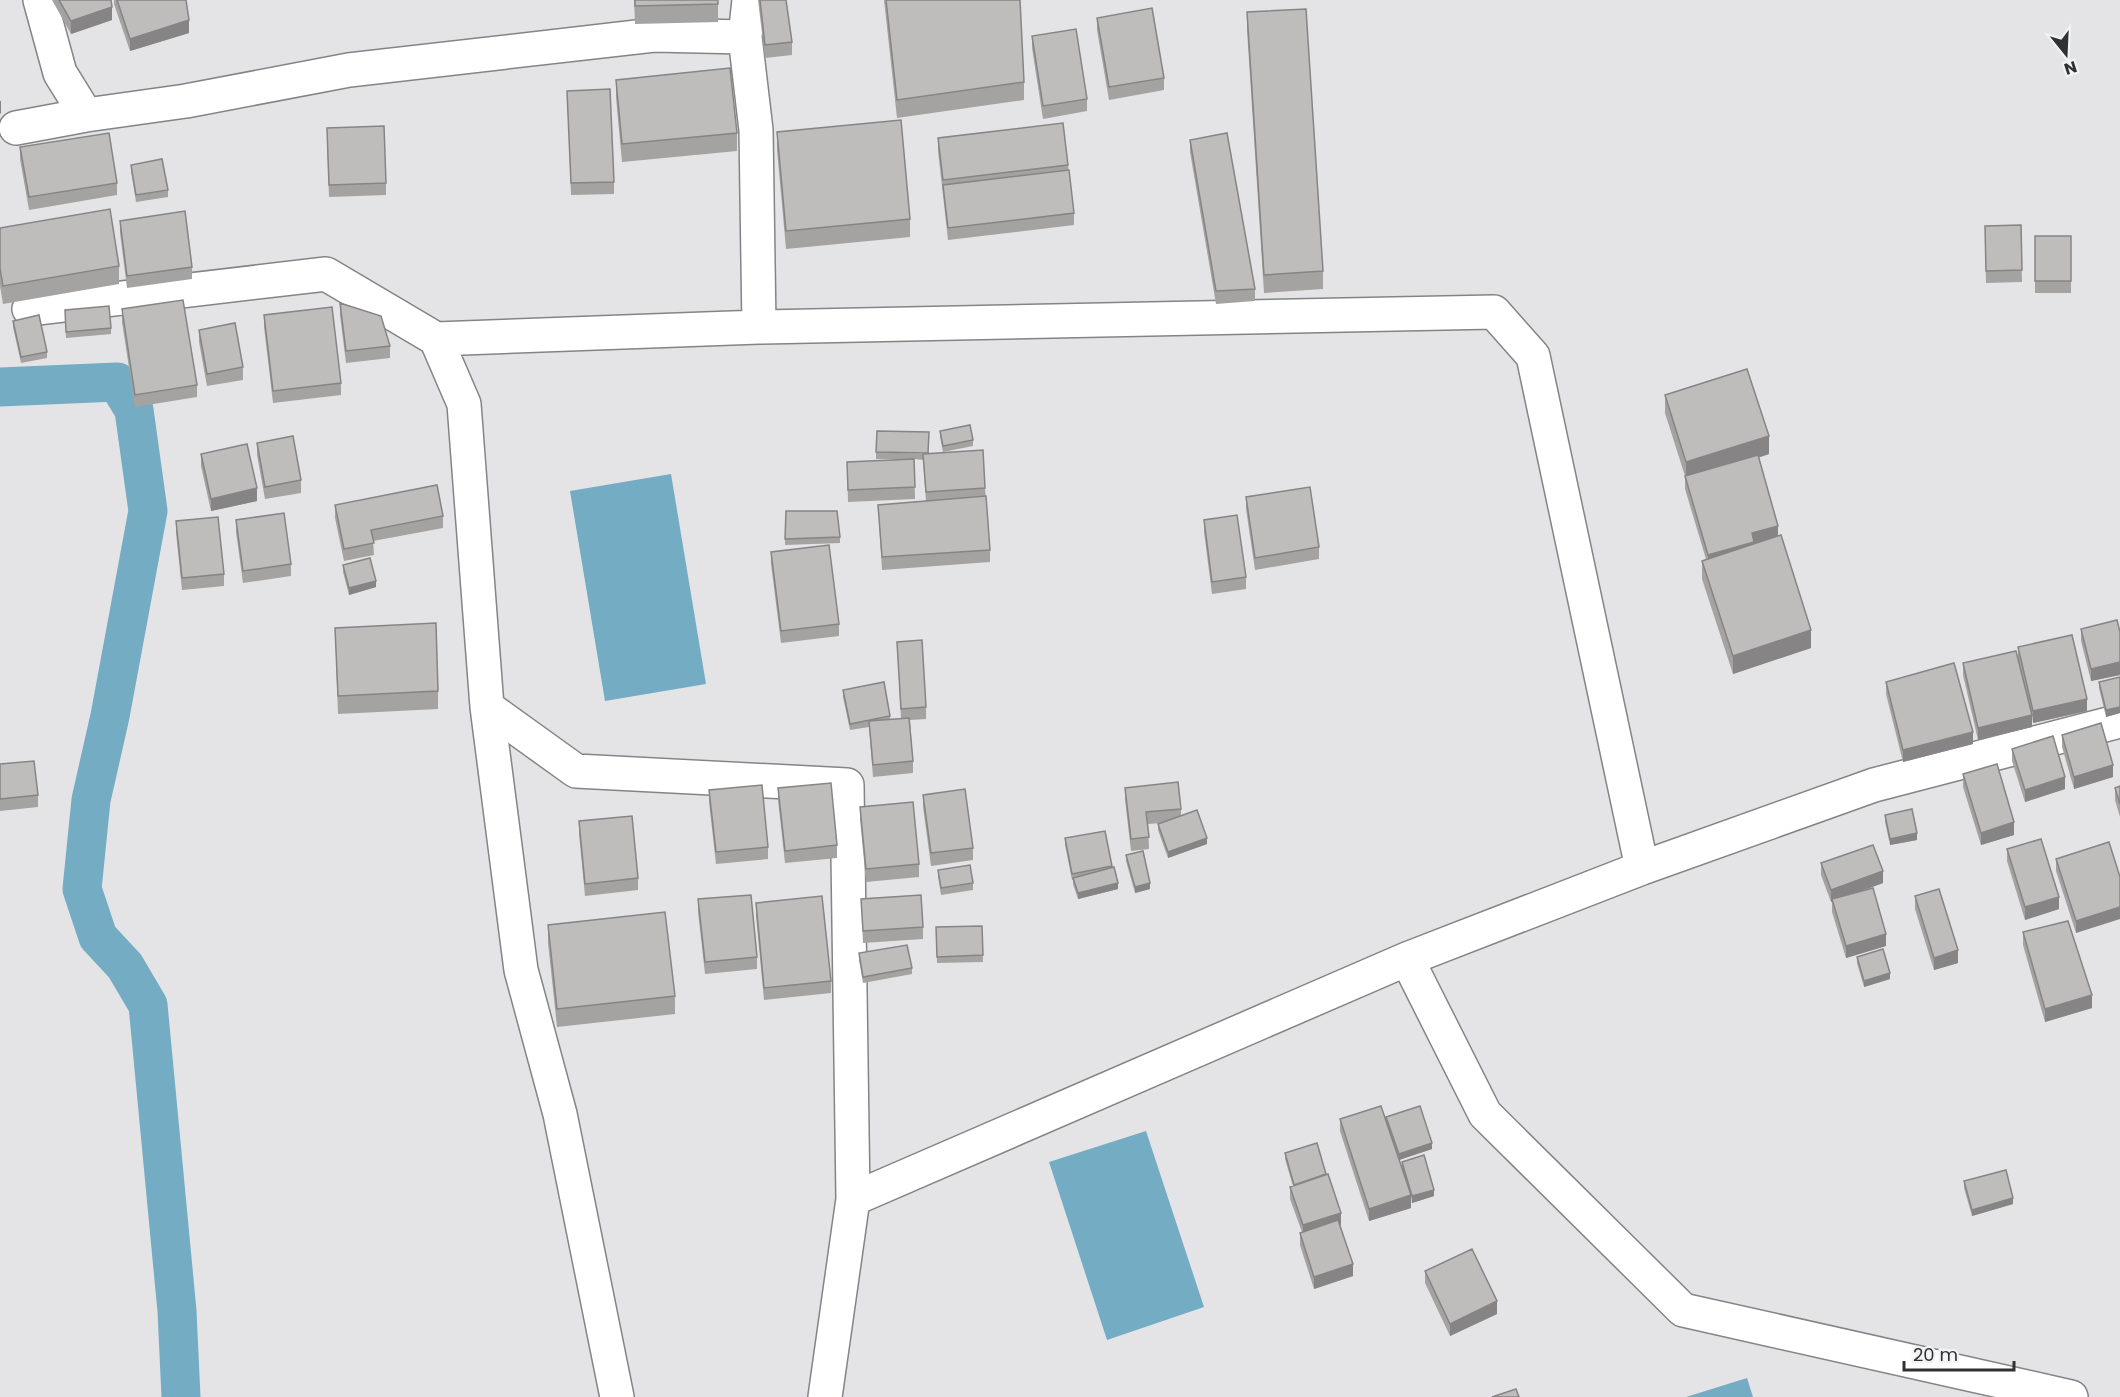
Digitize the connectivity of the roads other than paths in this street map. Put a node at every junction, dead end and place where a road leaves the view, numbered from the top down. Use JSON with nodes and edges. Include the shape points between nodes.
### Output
{"nodes":[{"id":1,"x":40,"y":0,"type":"edge"},
{"id":2,"x":749,"y":0,"type":"edge"},
{"id":3,"x":745,"y":37,"type":"junction"},
{"id":4,"x":86,"y":115,"type":"junction"},
{"id":5,"x":16,"y":128,"type":"dead end"},
{"id":6,"x":29,"y":309,"type":"edge"},
{"id":7,"x":759,"y":327,"type":"junction"},
{"id":8,"x":436,"y":339,"type":"junction"},
{"id":9,"x":487,"y":707,"type":"junction"},
{"id":10,"x":2120,"y":721,"type":"edge"},
{"id":11,"x":1642,"y":868,"type":"junction"},
{"id":12,"x":1407,"y":959,"type":"junction"},
{"id":13,"x":853,"y":1199,"type":"junction"},
{"id":14,"x":617,"y":1397,"type":"edge"},
{"id":15,"x":825,"y":1397,"type":"edge"},
{"id":16,"x":2071,"y":1397,"type":"edge"}],
"edges":[{"from":1,"to":4,"type":"street","via":[[60,73]]},
{"from":2,"to":3,"type":"street"},
{"from":3,"to":4,"type":"street","via":[[654,35],[349,70],[186,101]]},
{"from":3,"to":7,"type":"street","via":[[756,130]]},
{"from":4,"to":5,"type":"street"},
{"from":6,"to":8,"type":"street","via":[[326,274]]},
{"from":7,"to":8,"type":"street"},
{"from":7,"to":11,"type":"street","via":[[1494,312],[1533,356]]},
{"from":8,"to":9,"type":"street","via":[[464,404]]},
{"from":9,"to":13,"type":"street","via":[[576,771],[847,785]]},
{"from":9,"to":14,"type":"street","via":[[521,970],[560,1114]]},
{"from":10,"to":11,"type":"street","via":[[1874,785]]},
{"from":11,"to":12,"type":"street"},
{"from":12,"to":13,"type":"street"},
{"from":12,"to":16,"type":"street","via":[[1485,1114],[1683,1310]]},
{"from":13,"to":15,"type":"street"}]}
